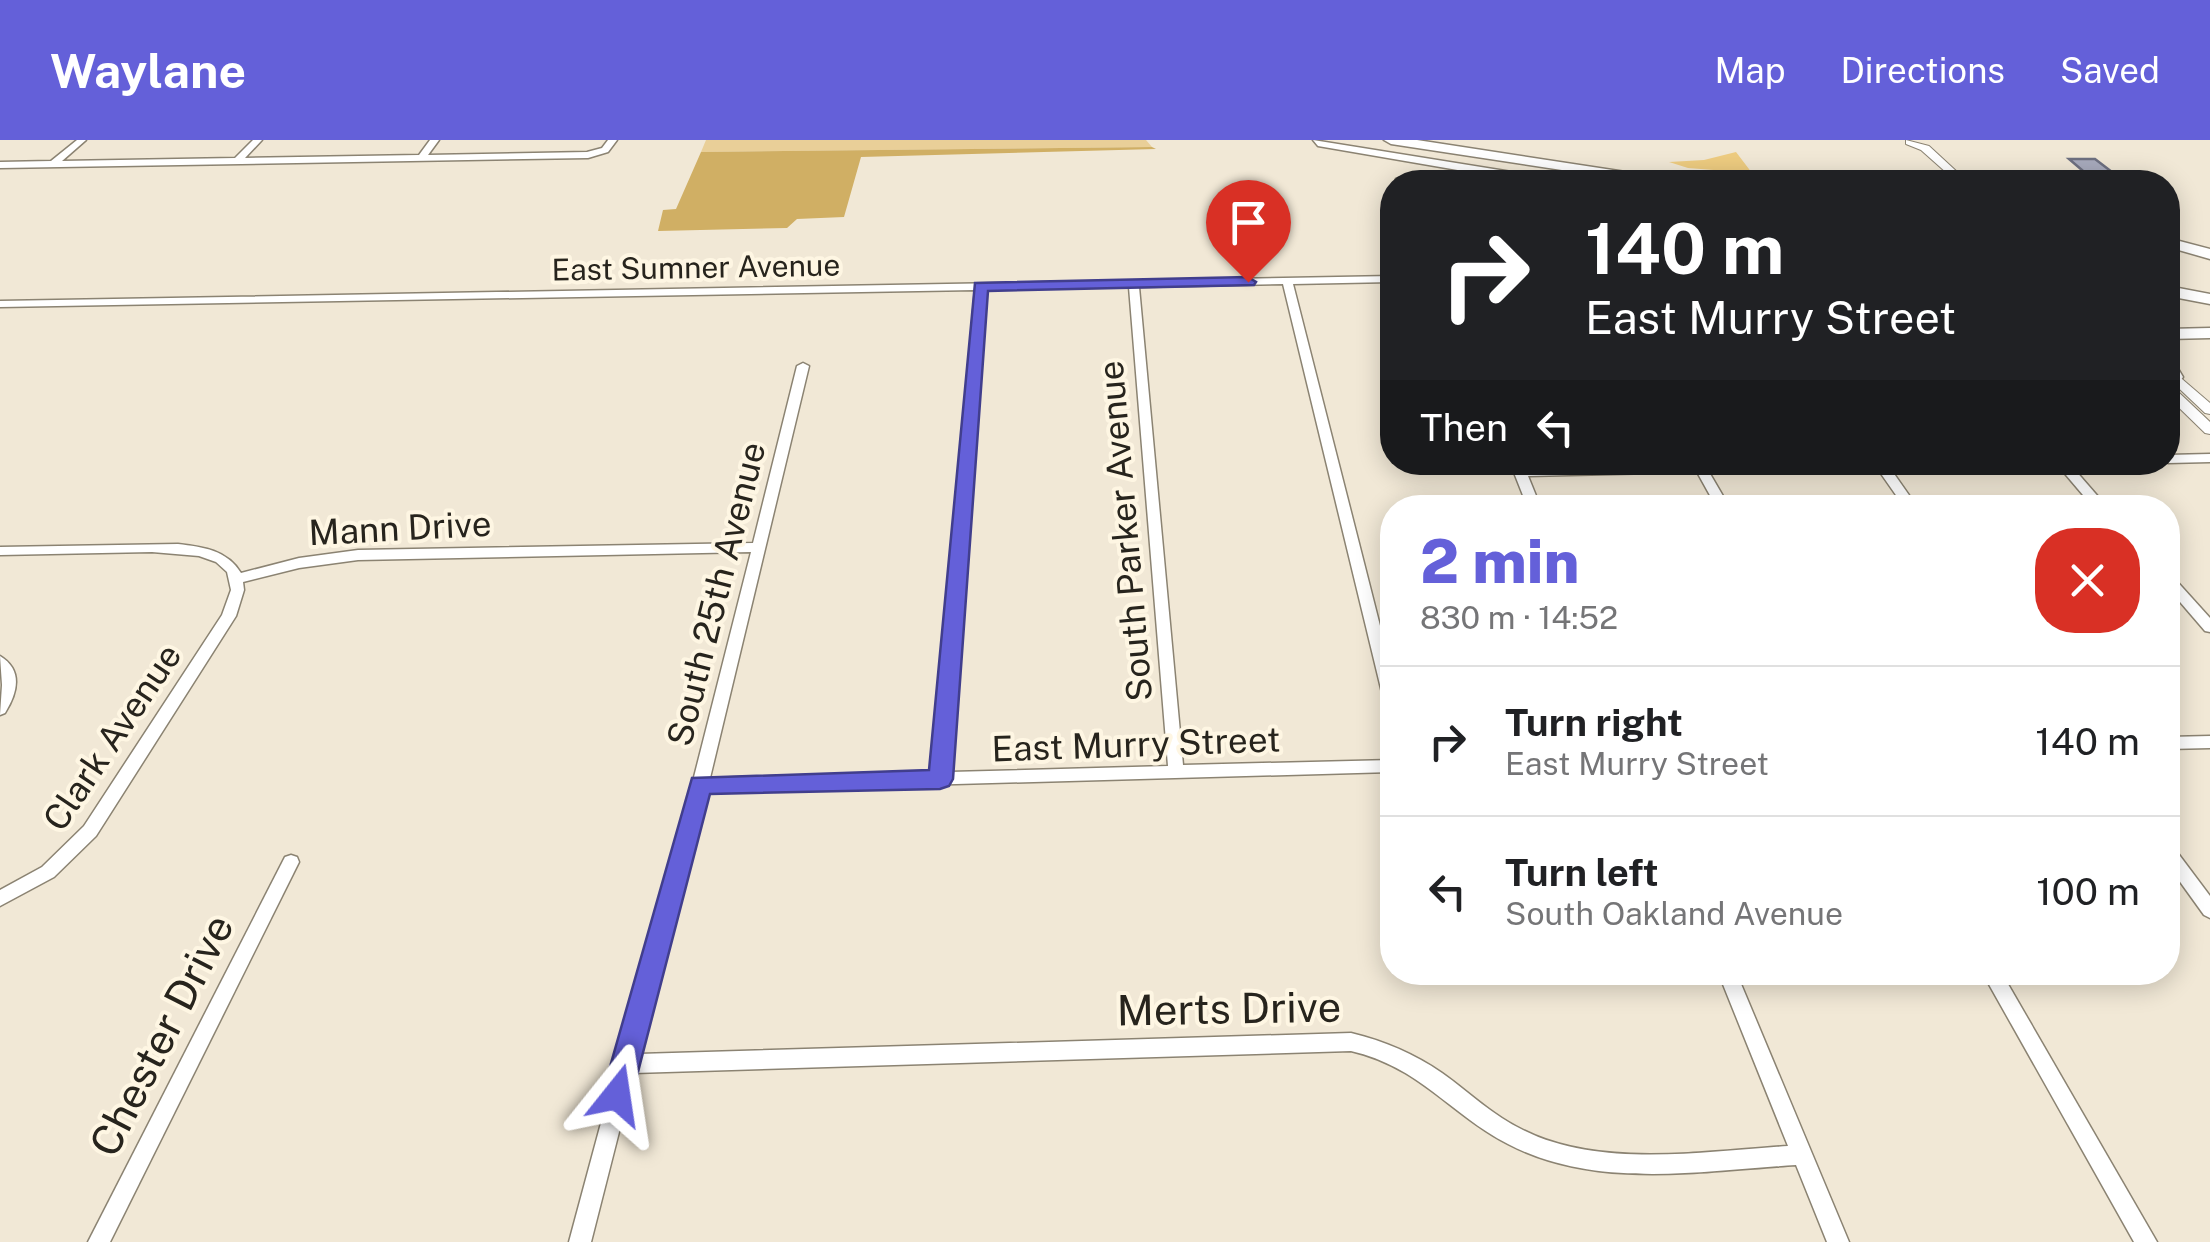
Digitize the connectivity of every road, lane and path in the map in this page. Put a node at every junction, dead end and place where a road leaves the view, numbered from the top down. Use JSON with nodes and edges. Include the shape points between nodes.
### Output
{"nodes":[{"id":1,"x":82,"y":140,"type":"edge"},
{"id":2,"x":258,"y":140,"type":"edge"},
{"id":3,"x":435,"y":140,"type":"edge"},
{"id":4,"x":613,"y":140,"type":"edge"},
{"id":5,"x":1382,"y":140,"type":"edge"},
{"id":6,"x":1391,"y":140,"type":"edge"},
{"id":7,"x":1313,"y":141,"type":"edge"},
{"id":8,"x":1909,"y":141,"type":"edge"},
{"id":9,"x":421,"y":158,"type":"junction"},
{"id":10,"x":236,"y":162,"type":"junction"},
{"id":11,"x":52,"y":164,"type":"junction"},
{"id":12,"x":0,"y":166,"type":"edge"},
{"id":13,"x":1452,"y":170,"type":"edge"},
{"id":14,"x":1480,"y":170,"type":"edge"},
{"id":15,"x":1553,"y":170,"type":"edge"},
{"id":16,"x":1587,"y":170,"type":"edge"},
{"id":17,"x":1932,"y":170,"type":"edge"},
{"id":18,"x":1950,"y":170,"type":"edge"},
{"id":19,"x":2180,"y":245,"type":"edge"},
{"id":20,"x":2210,"y":254,"type":"edge"},
{"id":21,"x":1380,"y":279,"type":"edge"},
{"id":22,"x":2180,"y":280,"type":"edge"},
{"id":23,"x":1287,"y":281,"type":"junction"},
{"id":24,"x":1134,"y":284,"type":"junction"},
{"id":25,"x":2210,"y":285,"type":"edge"},
{"id":26,"x":980,"y":287,"type":"junction"},
{"id":27,"x":2180,"y":293,"type":"edge"},
{"id":28,"x":2210,"y":299,"type":"edge"},
{"id":29,"x":0,"y":304,"type":"edge"},
{"id":30,"x":2210,"y":334,"type":"edge"},
{"id":31,"x":2180,"y":335,"type":"edge"},
{"id":32,"x":803,"y":366,"type":"dead end"},
{"id":33,"x":2180,"y":385,"type":"edge"},
{"id":34,"x":2180,"y":390,"type":"edge"},
{"id":35,"x":2210,"y":410,"type":"edge"},
{"id":36,"x":2210,"y":430,"type":"edge"},
{"id":37,"x":2210,"y":458,"type":"edge"},
{"id":38,"x":2180,"y":459,"type":"edge"},
{"id":39,"x":2073,"y":475,"type":"edge"},
{"id":40,"x":2090,"y":495,"type":"edge"},
{"id":41,"x":759,"y":547,"type":"junction"},
{"id":42,"x":0,"y":551,"type":"edge"},
{"id":43,"x":237,"y":579,"type":"junction"},
{"id":44,"x":2180,"y":593,"type":"edge"},
{"id":45,"x":2210,"y":627,"type":"edge"},
{"id":46,"x":1380,"y":654,"type":"edge"},
{"id":47,"x":0,"y":661,"type":"edge"},
{"id":48,"x":0,"y":709,"type":"edge"},
{"id":49,"x":2210,"y":742,"type":"edge"},
{"id":50,"x":2180,"y":743,"type":"edge"},
{"id":51,"x":1380,"y":766,"type":"edge"},
{"id":52,"x":1176,"y":772,"type":"junction"},
{"id":53,"x":940,"y":779,"type":"junction"},
{"id":54,"x":700,"y":784,"type":"junction"},
{"id":55,"x":290,"y":862,"type":"dead end"},
{"id":56,"x":2180,"y":869,"type":"edge"},
{"id":57,"x":0,"y":899,"type":"edge"},
{"id":58,"x":2210,"y":910,"type":"edge"},
{"id":59,"x":1732,"y":985,"type":"edge"},
{"id":60,"x":1998,"y":985,"type":"edge"},
{"id":61,"x":625,"y":1064,"type":"junction"},
{"id":62,"x":1802,"y":1155,"type":"junction"},
{"id":63,"x":99,"y":1242,"type":"edge"},
{"id":64,"x":580,"y":1242,"type":"edge"},
{"id":65,"x":1838,"y":1242,"type":"edge"},
{"id":66,"x":2146,"y":1242,"type":"edge"}],
"edges":[{"from":1,"to":11,"type":"street"},
{"from":2,"to":10,"type":"street"},
{"from":3,"to":9,"type":"street"},
{"from":4,"to":9,"type":"street","via":[[598,153]]},
{"from":5,"to":15,"type":"highway"},
{"from":6,"to":16,"type":"highway"},
{"from":7,"to":13,"type":"highway"},
{"from":7,"to":14,"type":"highway"},
{"from":8,"to":17,"type":"main road"},
{"from":8,"to":18,"type":"main road"},
{"from":9,"to":10,"type":"street"},
{"from":10,"to":11,"type":"street"},
{"from":11,"to":12,"type":"street"},
{"from":19,"to":20,"type":"highway"},
{"from":21,"to":23,"type":"street","name":"East Sumner Avenue"},
{"from":22,"to":25,"type":"highway"},
{"from":23,"to":24,"type":"street","name":"East Sumner Avenue"},
{"from":23,"to":46,"type":"street"},
{"from":24,"to":26,"type":"street","name":"East Sumner Avenue"},
{"from":24,"to":52,"type":"street","name":"South Parker Avenue"},
{"from":26,"to":29,"type":"street","name":"East Sumner Avenue"},
{"from":26,"to":53,"type":"street"},
{"from":27,"to":28,"type":"highway"},
{"from":30,"to":31,"type":"highway"},
{"from":32,"to":41,"type":"street","name":"South 25th Avenue"},
{"from":33,"to":35,"type":"main road"},
{"from":34,"to":36,"type":"main road"},
{"from":37,"to":38,"type":"street"},
{"from":39,"to":40,"type":"street"},
{"from":41,"to":43,"type":"street","name":"Mann Drive","via":[[358,555]]},
{"from":41,"to":54,"type":"street","name":"South 25th Avenue"},
{"from":42,"to":43,"type":"street","via":[[190,548],[218,557]]},
{"from":43,"to":57,"type":"street","name":"Clark Avenue","via":[[229,616],[90,831],[48,872]]},
{"from":44,"to":45,"type":"street"},
{"from":47,"to":48,"type":"street","via":[[11,678]]},
{"from":49,"to":50,"type":"street"},
{"from":51,"to":52,"type":"street","name":"East Murry Street"},
{"from":52,"to":53,"type":"street","name":"East Murry Street"},
{"from":53,"to":54,"type":"street","name":"East Murry Street"},
{"from":54,"to":61,"type":"street","name":"South 25th Avenue"},
{"from":55,"to":63,"type":"street","name":"Chester Drive"},
{"from":56,"to":58,"type":"street"},
{"from":59,"to":62,"type":"street"},
{"from":60,"to":66,"type":"street"},
{"from":61,"to":62,"type":"street","name":"Merts Drive","via":[[1351,1042],[1409,1060],[1515,1137],[1582,1162]]},
{"from":61,"to":64,"type":"street","name":"South 25th Avenue"},
{"from":62,"to":65,"type":"street"}]}
